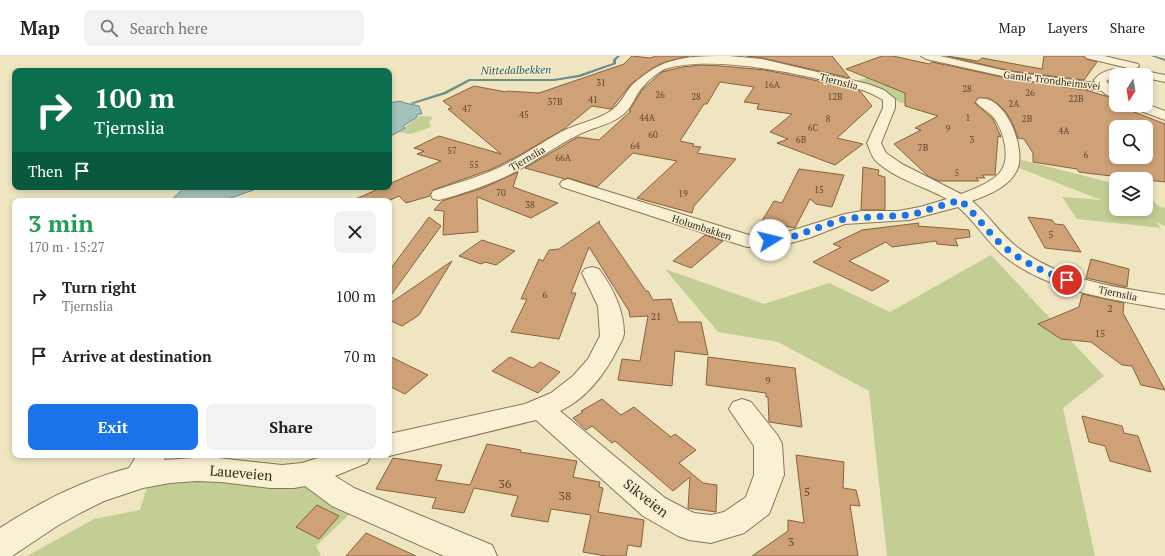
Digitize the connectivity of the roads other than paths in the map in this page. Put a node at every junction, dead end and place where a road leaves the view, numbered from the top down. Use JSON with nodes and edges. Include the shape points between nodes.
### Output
{"nodes":[{"id":1,"x":926,"y":56,"type":"edge"},
{"id":2,"x":1090,"y":56,"type":"edge"},
{"id":3,"x":1138,"y":68,"type":"edge"},
{"id":4,"x":1109,"y":74,"type":"edge"},
{"id":5,"x":1153,"y":76,"type":"edge"},
{"id":6,"x":1165,"y":79,"type":"edge"},
{"id":7,"x":1105,"y":88,"type":"junction"},
{"id":8,"x":1109,"y":91,"type":"edge"},
{"id":9,"x":982,"y":102,"type":"dead end"},
{"id":10,"x":1153,"y":111,"type":"edge"},
{"id":11,"x":1165,"y":116,"type":"edge"},
{"id":12,"x":568,"y":184,"type":"dead end"},
{"id":13,"x":439,"y":195,"type":"dead end"},
{"id":14,"x":960,"y":200,"type":"junction"},
{"id":15,"x":592,"y":273,"type":"dead end"},
{"id":16,"x":1165,"y":302,"type":"edge"},
{"id":17,"x":742,"y":409,"type":"dead end"},
{"id":18,"x":540,"y":410,"type":"junction"},
{"id":19,"x":392,"y":444,"type":"edge"},
{"id":20,"x":349,"y":458,"type":"edge"},
{"id":21,"x":146,"y":466,"type":"edge"},
{"id":22,"x":310,"y":473,"type":"junction"},
{"id":23,"x":0,"y":546,"type":"edge"},
{"id":24,"x":480,"y":556,"type":"edge"}],
"edges":[{"from":1,"to":7,"type":"street","name":"Gamle Trondheimsvei","via":[[1015,76]]},
{"from":2,"to":3,"type":"street"},
{"from":4,"to":7,"type":"street","name":"Gamle Trondheimsvei","via":[[1100,80]]},
{"from":5,"to":6,"type":"street","name":"Gamle Trondheimsvei"},
{"from":7,"to":8,"type":"street"},
{"from":9,"to":14,"type":"street","name":"Holumbakken","via":[[994,110],[1009,134],[1011,165],[1006,176],[999,182]]},
{"from":10,"to":11,"type":"street"},
{"from":12,"to":14,"type":"street","name":"Holumbakken","via":[[747,241],[795,236],[832,222],[852,218],[911,215]]},
{"from":13,"to":14,"type":"street","name":"Tjernslia","via":[[518,165],[572,132],[616,114],[647,76],[660,67],[678,60],[701,58],[762,62],[880,93],[889,99],[889,108],[874,143],[879,155],[899,170]]},
{"from":14,"to":16,"type":"street","name":"Tjernslia","via":[[1001,244],[1043,271],[1093,288]]},
{"from":15,"to":18,"type":"street","via":[[608,306],[612,336],[598,363],[586,378],[560,400]]},
{"from":17,"to":18,"type":"street","name":"Sikveien","via":[[768,444],[769,475],[758,505],[733,523],[711,529],[689,526],[654,507]]},
{"from":18,"to":19,"type":"street"},
{"from":20,"to":22,"type":"street"},
{"from":21,"to":22,"type":"street","name":"Laueveien","via":[[166,472],[198,469],[277,476]]},
{"from":21,"to":23,"type":"street","name":"Laueveien","via":[[38,520]]},
{"from":22,"to":24,"type":"street","via":[[326,487],[344,497]]}]}
